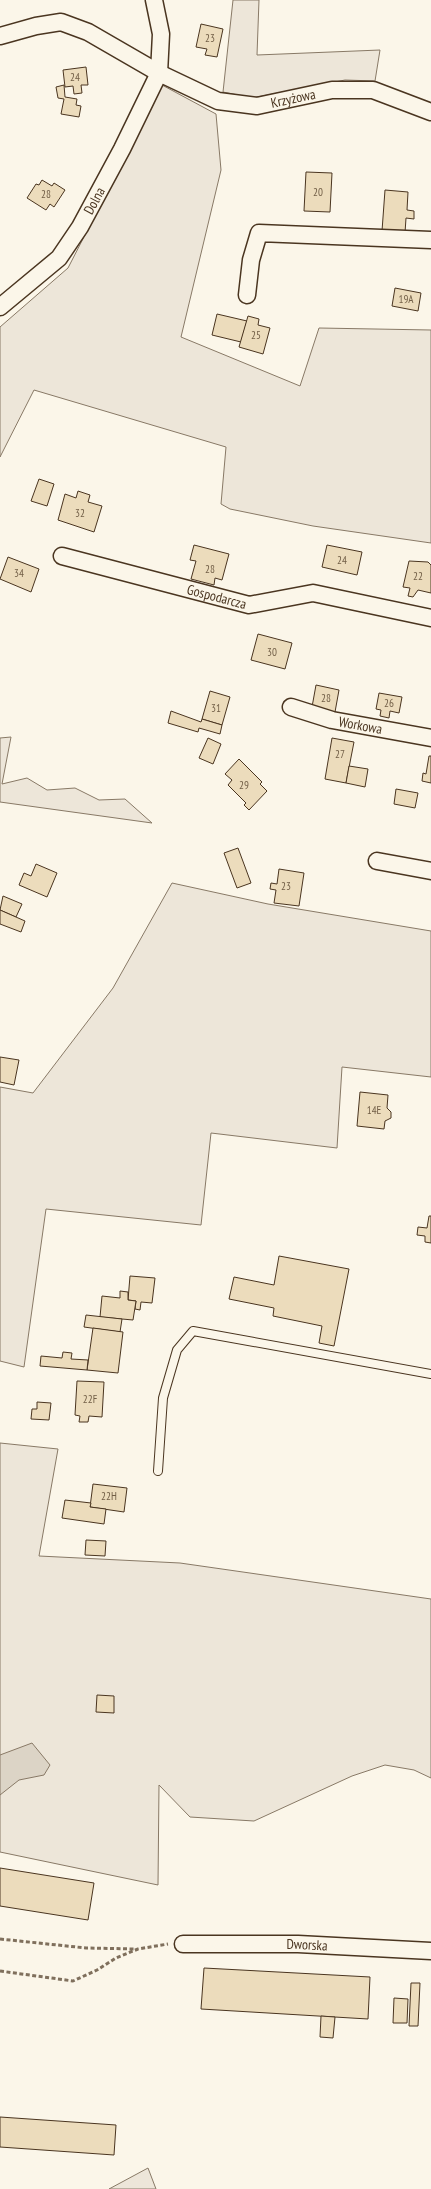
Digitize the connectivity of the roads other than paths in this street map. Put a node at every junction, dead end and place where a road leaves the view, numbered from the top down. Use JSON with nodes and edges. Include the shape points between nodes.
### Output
{"nodes":[{"id":1,"x":154,"y":0,"type":"edge"},
{"id":2,"x":0,"y":36,"type":"edge"},
{"id":3,"x":159,"y":73,"type":"junction"},
{"id":4,"x":431,"y":112,"type":"edge"},
{"id":5,"x":431,"y":240,"type":"edge"},
{"id":6,"x":247,"y":296,"type":"dead end"},
{"id":7,"x":0,"y":307,"type":"edge"},
{"id":8,"x":62,"y":556,"type":"dead end"},
{"id":9,"x":431,"y":618,"type":"edge"},
{"id":10,"x":291,"y":708,"type":"dead end"},
{"id":11,"x":431,"y":738,"type":"edge"},
{"id":12,"x":377,"y":861,"type":"dead end"},
{"id":13,"x":431,"y":871,"type":"edge"},
{"id":14,"x":431,"y":1374,"type":"edge"},
{"id":15,"x":158,"y":1471,"type":"dead end"},
{"id":16,"x":183,"y":1944,"type":"road end"},
{"id":17,"x":431,"y":1951,"type":"edge"}],
"edges":[{"from":1,"to":3,"type":"street","name":"Dolna","via":[[161,34]]},
{"from":2,"to":3,"type":"street","via":[[61,22],[88,32]]},
{"from":3,"to":4,"type":"street","name":"Krzyżowa","via":[[218,101],[257,106],[332,90],[373,90]]},
{"from":3,"to":7,"type":"street","name":"Dolna","via":[[80,227],[59,258]]},
{"from":5,"to":6,"type":"street","via":[[260,234],[251,260]]},
{"from":8,"to":9,"type":"street","name":"Gospodarcza","via":[[249,605],[314,593]]},
{"from":10,"to":11,"type":"street","name":"Workowa","via":[[332,720]]},
{"from":12,"to":13,"type":"street"},
{"from":14,"to":15,"type":"lane","via":[[193,1331],[177,1350],[163,1398]]},
{"from":16,"to":17,"type":"street","name":"Dworska","via":[[298,1944]]}]}
